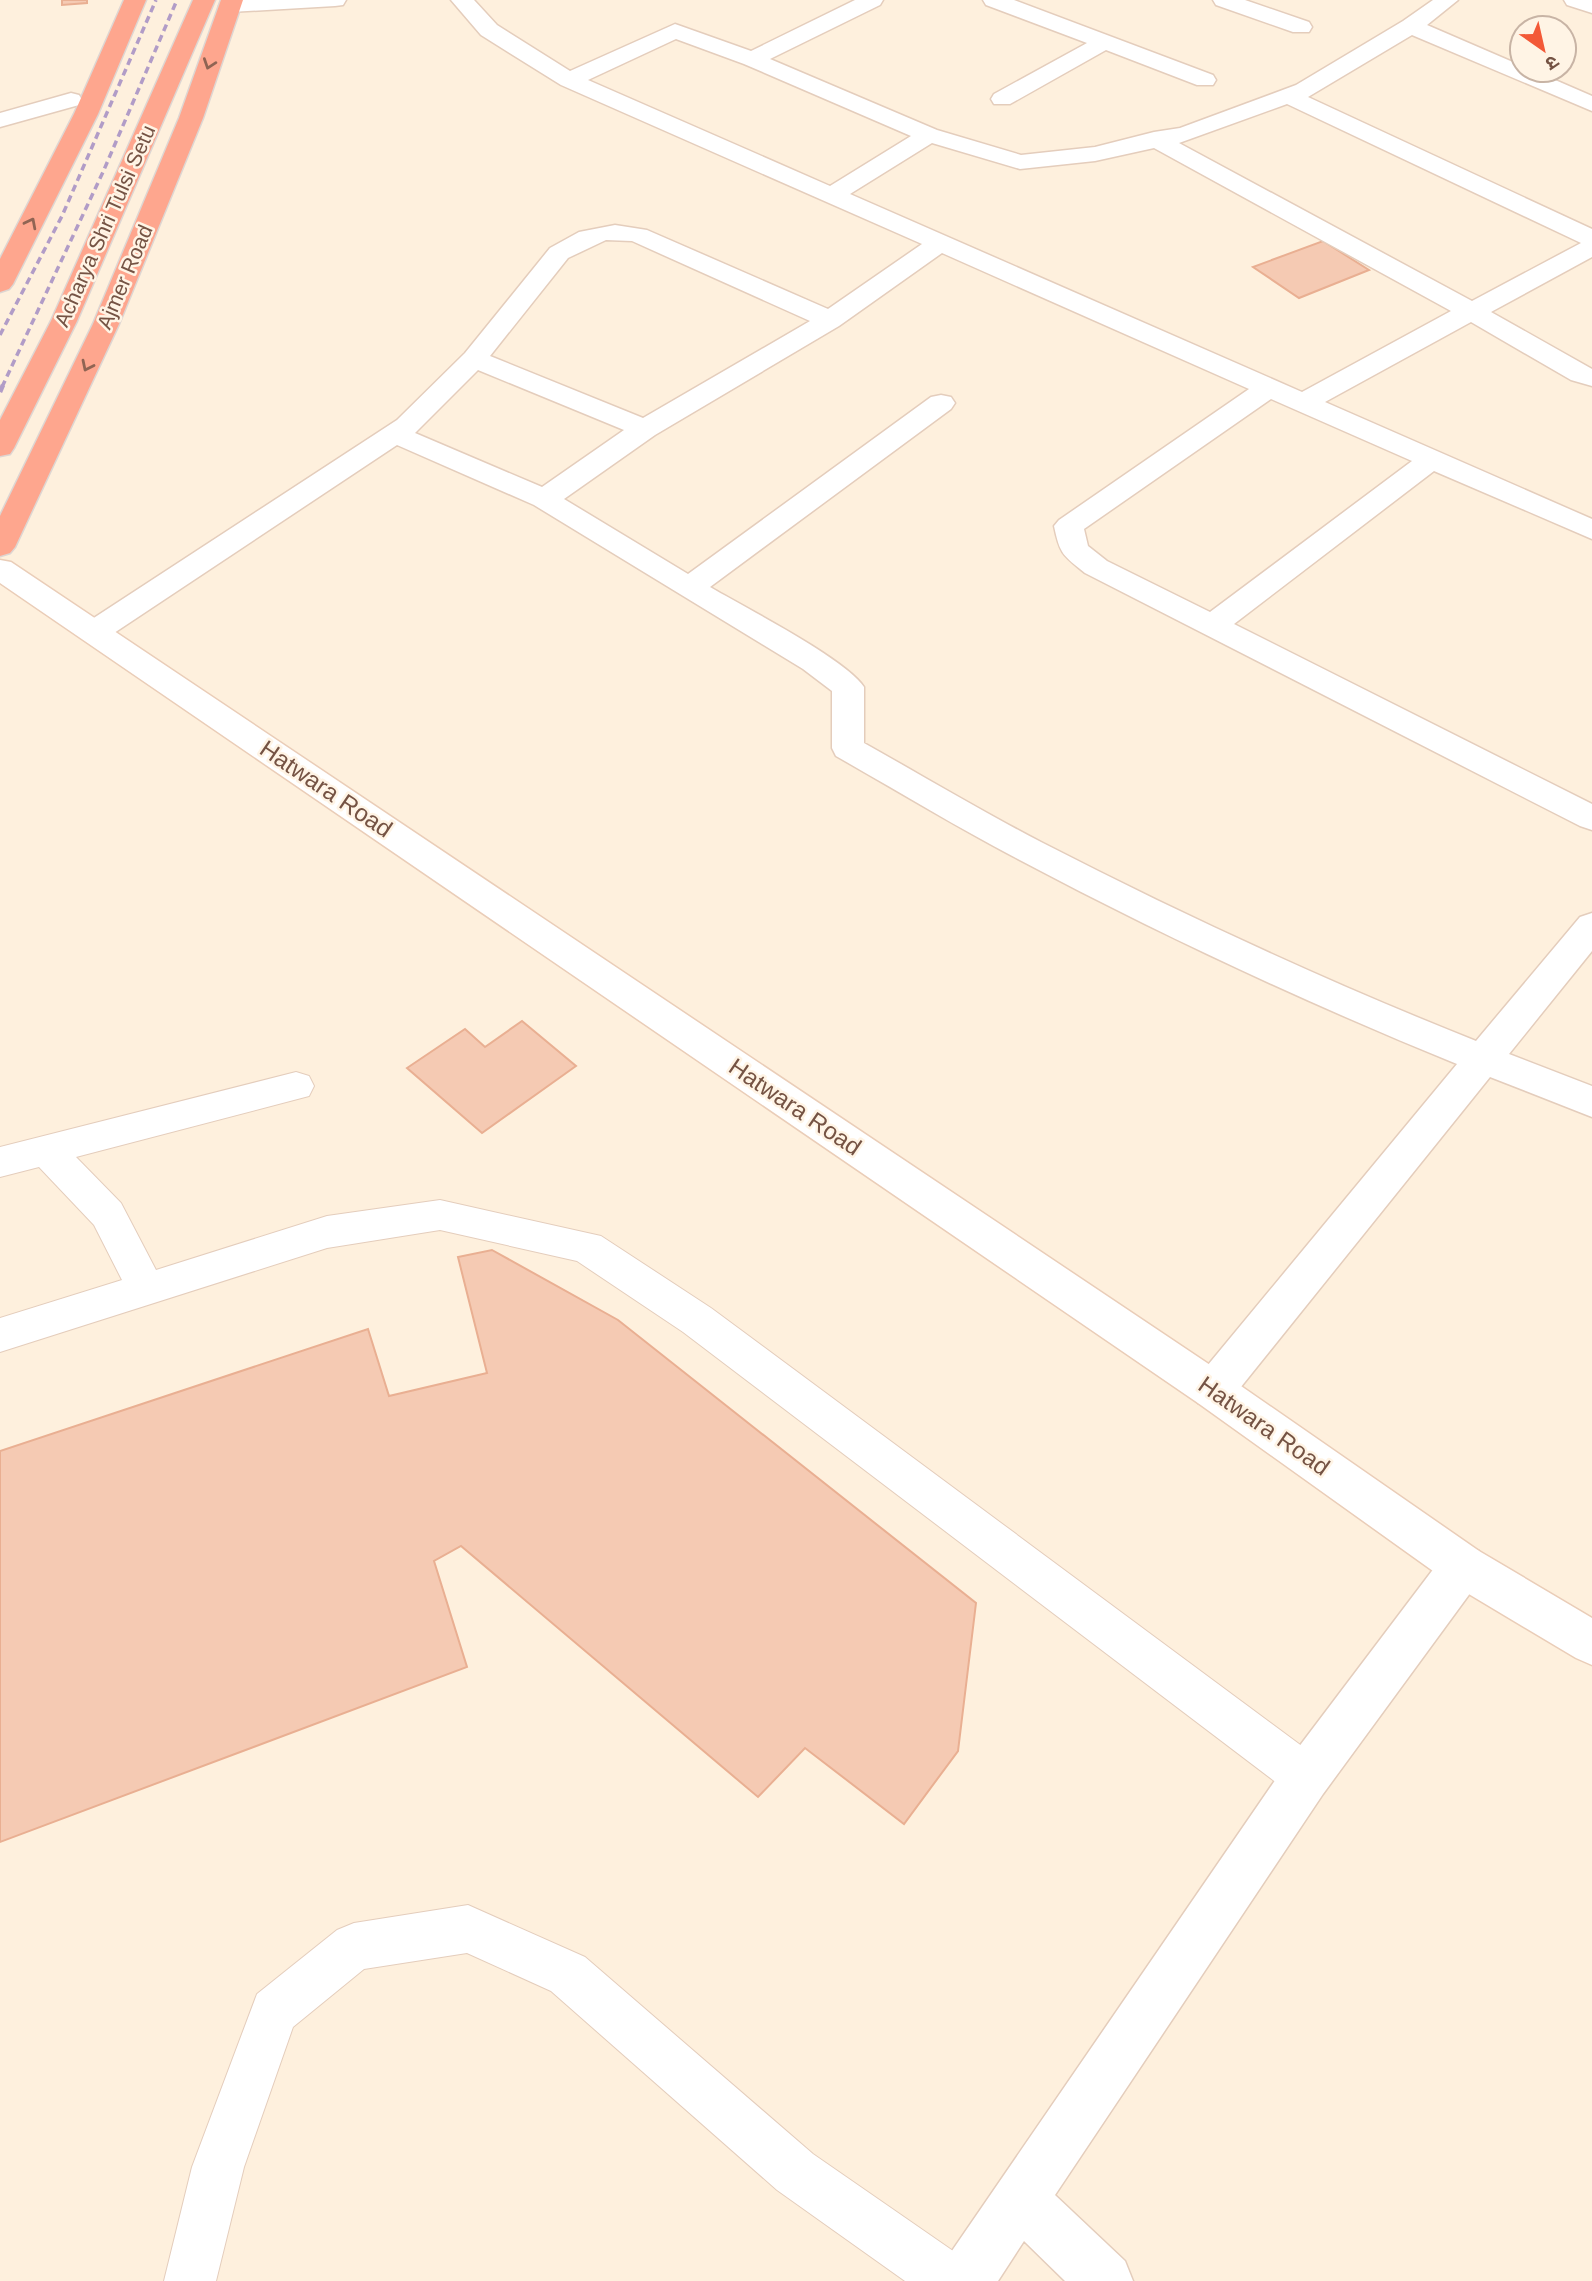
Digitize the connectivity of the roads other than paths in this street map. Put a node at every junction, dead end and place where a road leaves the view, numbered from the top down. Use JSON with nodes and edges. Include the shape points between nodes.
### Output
{"nodes":[{"id":1,"x":116,"y":0,"type":"edge"},
{"id":2,"x":135,"y":0,"type":"edge"},
{"id":3,"x":204,"y":0,"type":"edge"},
{"id":4,"x":335,"y":0,"type":"edge"},
{"id":5,"x":462,"y":0,"type":"edge"},
{"id":6,"x":872,"y":0,"type":"edge"},
{"id":7,"x":994,"y":0,"type":"edge"},
{"id":8,"x":1224,"y":0,"type":"edge"},
{"id":9,"x":1447,"y":0,"type":"edge"},
{"id":10,"x":1575,"y":0,"type":"edge"},
{"id":11,"x":231,"y":3,"type":"edge"},
{"id":12,"x":1592,"y":7,"type":"edge"},
{"id":13,"x":1412,"y":26,"type":"junction"},
{"id":14,"x":1301,"y":27,"type":"dead end"},
{"id":15,"x":1105,"y":42,"type":"junction"},
{"id":16,"x":752,"y":59,"type":"junction"},
{"id":17,"x":1205,"y":79,"type":"dead end"},
{"id":18,"x":569,"y":80,"type":"junction"},
{"id":19,"x":1288,"y":96,"type":"junction"},
{"id":20,"x":1002,"y":99,"type":"dead end"},
{"id":21,"x":71,"y":100,"type":"junction"},
{"id":22,"x":1592,"y":104,"type":"edge"},
{"id":23,"x":0,"y":120,"type":"edge"},
{"id":24,"x":929,"y":135,"type":"junction"},
{"id":25,"x":1154,"y":139,"type":"junction"},
{"id":26,"x":830,"y":196,"type":"junction"},
{"id":27,"x":1592,"y":238,"type":"edge"},
{"id":28,"x":0,"y":243,"type":"edge"},
{"id":29,"x":939,"y":244,"type":"junction"},
{"id":30,"x":1592,"y":247,"type":"edge"},
{"id":31,"x":0,"y":284,"type":"edge"},
{"id":32,"x":1472,"y":312,"type":"junction"},
{"id":33,"x":830,"y":320,"type":"junction"},
{"id":34,"x":474,"y":359,"type":"junction"},
{"id":35,"x":1592,"y":378,"type":"edge"},
{"id":36,"x":1268,"y":388,"type":"junction"},
{"id":37,"x":941,"y":403,"type":"dead end"},
{"id":38,"x":1303,"y":403,"type":"junction"},
{"id":39,"x":645,"y":429,"type":"junction"},
{"id":40,"x":394,"y":434,"type":"junction"},
{"id":41,"x":0,"y":448,"type":"edge"},
{"id":42,"x":1431,"y":460,"type":"junction"},
{"id":43,"x":544,"y":499,"type":"junction"},
{"id":44,"x":1592,"y":530,"type":"edge"},
{"id":45,"x":0,"y":547,"type":"edge"},
{"id":46,"x":0,"y":569,"type":"edge"},
{"id":47,"x":689,"y":588,"type":"junction"},
{"id":48,"x":1212,"y":626,"type":"junction"},
{"id":49,"x":94,"y":632,"type":"junction"},
{"id":50,"x":1592,"y":818,"type":"edge"},
{"id":51,"x":1592,"y":926,"type":"edge"},
{"id":52,"x":1481,"y":1060,"type":"junction"},
{"id":53,"x":296,"y":1086,"type":"dead end"},
{"id":54,"x":1592,"y":1102,"type":"edge"},
{"id":55,"x":46,"y":1150,"type":"junction"},
{"id":56,"x":0,"y":1162,"type":"edge"},
{"id":57,"x":146,"y":1289,"type":"junction"},
{"id":58,"x":0,"y":1335,"type":"edge"},
{"id":59,"x":1213,"y":1390,"type":"junction"},
{"id":60,"x":1463,"y":1566,"type":"junction"},
{"id":61,"x":1592,"y":1643,"type":"edge"},
{"id":62,"x":1306,"y":1777,"type":"junction"},
{"id":63,"x":1020,"y":2199,"type":"junction"},
{"id":64,"x":190,"y":2281,"type":"edge"},
{"id":65,"x":950,"y":2281,"type":"edge"},
{"id":66,"x":965,"y":2281,"type":"edge"},
{"id":67,"x":1105,"y":2281,"type":"edge"}],
"edges":[{"from":1,"to":21,"type":"highway"},
{"from":31,"to":2,"type":"highway","one_way":true,"via":[[86,114]]},
{"from":3,"to":41,"type":"highway","name":"Acharya Shri Tulsi Setu","via":[[64,321]]},
{"from":4,"to":11,"type":"street"},
{"from":5,"to":18,"type":"street","via":[[489,30]]},
{"from":6,"to":16,"type":"street"},
{"from":7,"to":15,"type":"street"},
{"from":8,"to":14,"type":"street"},
{"from":9,"to":13,"type":"street"},
{"from":10,"to":12,"type":"street"},
{"from":11,"to":45,"type":"highway","name":"Ajmer Road","one_way":true,"via":[[191,118],[106,324]]},
{"from":13,"to":19,"type":"street"},
{"from":13,"to":22,"type":"street"},
{"from":15,"to":17,"type":"street"},
{"from":15,"to":20,"type":"street"},
{"from":16,"to":18,"type":"street","via":[[675,32]]},
{"from":16,"to":24,"type":"street"},
{"from":18,"to":26,"type":"street"},
{"from":19,"to":25,"type":"street","via":[[1187,134]]},
{"from":19,"to":27,"type":"street"},
{"from":21,"to":23,"type":"street"},
{"from":21,"to":28,"type":"highway"},
{"from":24,"to":25,"type":"street","via":[[1020,162],[1095,154]]},
{"from":24,"to":26,"type":"street"},
{"from":25,"to":32,"type":"street"},
{"from":26,"to":29,"type":"street"},
{"from":29,"to":33,"type":"street"},
{"from":29,"to":36,"type":"street"},
{"from":30,"to":32,"type":"street"},
{"from":32,"to":35,"type":"street"},
{"from":32,"to":38,"type":"street"},
{"from":33,"to":34,"type":"street","via":[[638,235],[610,230],[559,253]]},
{"from":33,"to":39,"type":"street"},
{"from":34,"to":39,"type":"street"},
{"from":34,"to":40,"type":"street"},
{"from":36,"to":38,"type":"street"},
{"from":36,"to":48,"type":"street","via":[[1069,526],[1074,550],[1096,567]]},
{"from":37,"to":47,"type":"street"},
{"from":38,"to":42,"type":"street"},
{"from":39,"to":43,"type":"street"},
{"from":40,"to":43,"type":"street"},
{"from":40,"to":49,"type":"street"},
{"from":42,"to":44,"type":"street"},
{"from":42,"to":48,"type":"street"},
{"from":43,"to":47,"type":"street"},
{"from":46,"to":49,"type":"street","name":"Hatwara Road"},
{"from":47,"to":52,"type":"street","via":[[848,687],[848,748],[1027,849],[1282,974]]},
{"from":48,"to":50,"type":"street"},
{"from":49,"to":59,"type":"street","name":"Hatwara Road"},
{"from":51,"to":52,"type":"street"},
{"from":52,"to":54,"type":"street"},
{"from":52,"to":59,"type":"street"},
{"from":53,"to":55,"type":"lane"},
{"from":55,"to":56,"type":"lane"},
{"from":55,"to":57,"type":"lane","via":[[108,1214]]},
{"from":57,"to":58,"type":"lane"},
{"from":57,"to":62,"type":"lane","via":[[327,1232],[440,1215],[587,1247],[697,1320]]},
{"from":59,"to":60,"type":"street","name":"Hatwara Road"},
{"from":60,"to":61,"type":"street","name":"Hatwara Road"},
{"from":60,"to":62,"type":"street"},
{"from":62,"to":63,"type":"street"},
{"from":63,"to":66,"type":"street"},
{"from":63,"to":67,"type":"street"},
{"from":64,"to":65,"type":"lane","via":[[218,2167],[274,2011],[354,1947],[468,1929],[568,1974],[795,2172]]}]}
